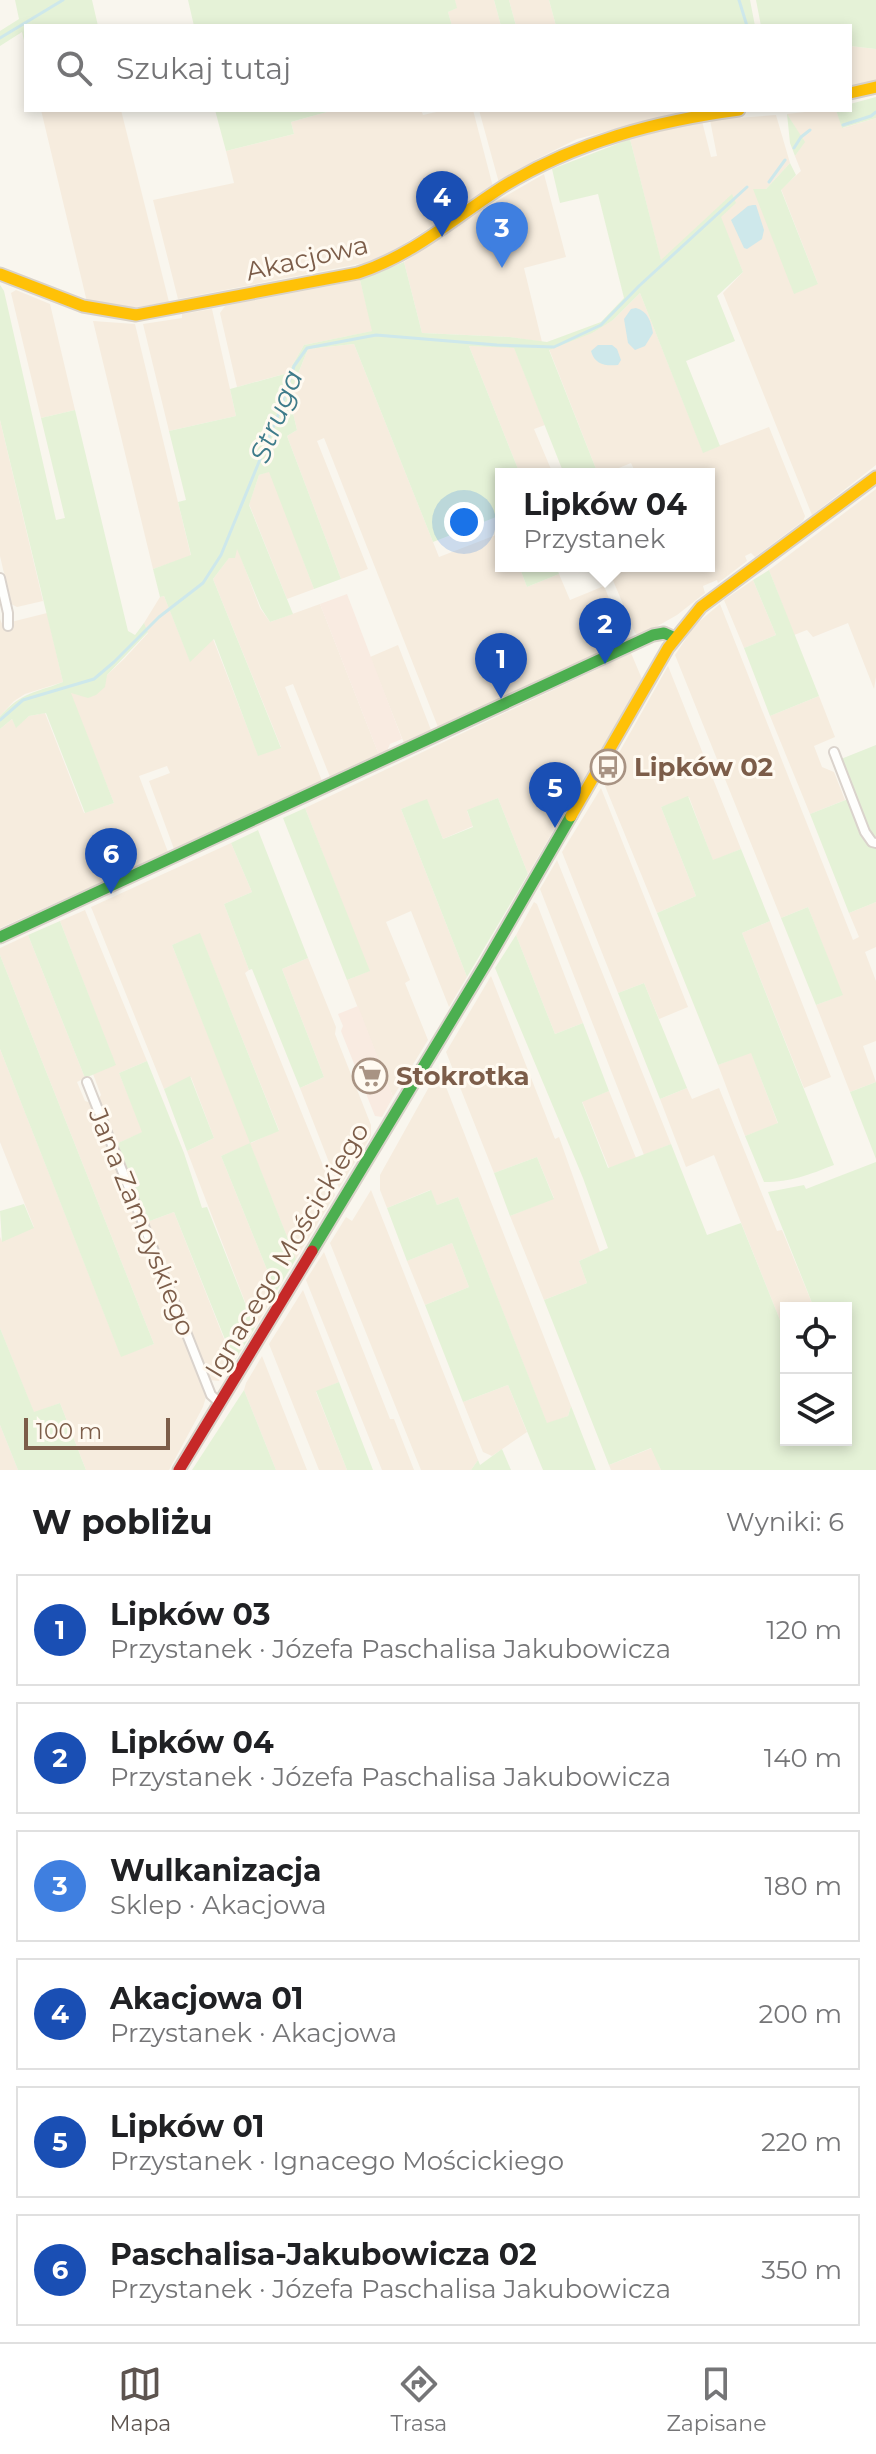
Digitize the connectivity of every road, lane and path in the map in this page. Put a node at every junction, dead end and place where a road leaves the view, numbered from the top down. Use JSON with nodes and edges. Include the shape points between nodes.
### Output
{"nodes":[{"id":1,"x":876,"y":87,"type":"edge"},
{"id":2,"x":852,"y":93,"type":"edge"},
{"id":3,"x":724,"y":112,"type":"edge"},
{"id":4,"x":0,"y":274,"type":"edge"},
{"id":5,"x":876,"y":477,"type":"edge"},
{"id":6,"x":0,"y":578,"type":"edge"},
{"id":7,"x":8,"y":626,"type":"dead end"},
{"id":8,"x":675,"y":638,"type":"junction"},
{"id":9,"x":834,"y":752,"type":"dead end"},
{"id":10,"x":876,"y":843,"type":"edge"},
{"id":11,"x":0,"y":937,"type":"edge"},
{"id":12,"x":87,"y":1082,"type":"dead end"},
{"id":13,"x":220,"y":1403,"type":"junction"},
{"id":14,"x":179,"y":1470,"type":"edge"}],
"edges":[{"from":1,"to":2,"type":"street"},
{"from":3,"to":4,"type":"street","name":"Akacjowa","via":[[681,118],[581,147],[508,184],[403,254],[358,273],[136,315],[84,308]]},
{"from":5,"to":8,"type":"street","name":"Ignacego Mościckiego","via":[[701,607]]},
{"from":6,"to":7,"type":"street"},
{"from":8,"to":11,"type":"street","via":[[653,635]]},
{"from":8,"to":13,"type":"street","name":"Ignacego Mościckiego"},
{"from":9,"to":10,"type":"street","via":[[865,832]]},
{"from":12,"to":13,"type":"street","name":"Jana Zamoyskiego","via":[[211,1395]]},
{"from":13,"to":14,"type":"street","name":"Ignacego Mościckiego"}]}
